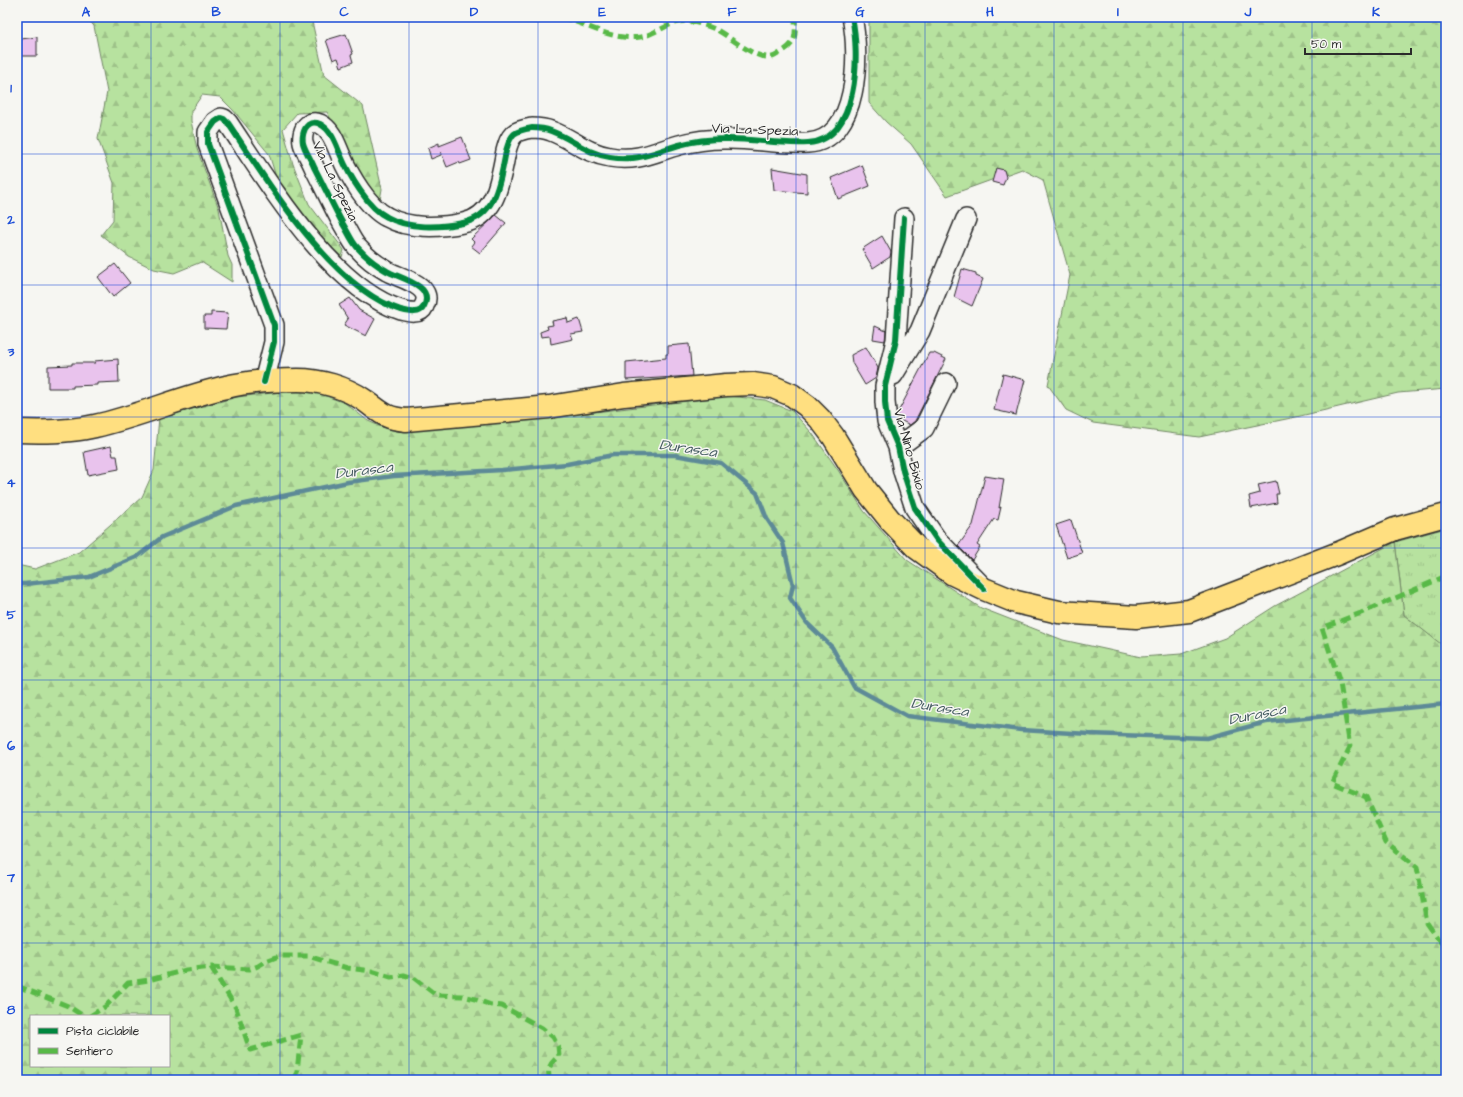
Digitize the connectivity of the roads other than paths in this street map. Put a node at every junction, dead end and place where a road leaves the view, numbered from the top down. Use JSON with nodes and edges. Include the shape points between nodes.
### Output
{"nodes":[{"id":1,"x":852,"y":17,"type":"edge"},
{"id":2,"x":904,"y":218,"type":"dead end"},
{"id":3,"x":966,"y":219,"type":"dead end"},
{"id":4,"x":901,"y":265,"type":"junction"},
{"id":5,"x":889,"y":292,"type":"dead end"},
{"id":6,"x":264,"y":382,"type":"junction"},
{"id":7,"x":946,"y":383,"type":"dead end"},
{"id":8,"x":886,"y":386,"type":"junction"},
{"id":9,"x":17,"y":431,"type":"edge"},
{"id":10,"x":898,"y":447,"type":"junction"},
{"id":11,"x":1446,"y":515,"type":"edge"},
{"id":12,"x":984,"y":589,"type":"junction"}],
"edges":[{"from":1,"to":6,"type":"street","name":"Via La Spezia","via":[[856,59],[850,102],[840,123],[827,138],[809,143],[726,138],[702,140],[647,156],[625,159],[595,154],[550,130],[529,128],[511,136],[493,201],[484,213],[464,223],[418,226],[386,217],[374,208],[350,176],[329,132],[317,123],[308,124],[304,132],[304,145],[333,207],[355,245],[388,272],[423,289],[425,305],[423,309],[413,313],[382,302],[349,279],[301,227],[228,123],[221,118],[208,132],[208,144],[274,325],[274,342]]},
{"from":2,"to":4,"type":"street","name":"Via Nino Bixio"},
{"from":3,"to":8,"type":"street","via":[[920,331]]},
{"from":4,"to":5,"type":"street","name":"Via Nino Bixio"},
{"from":4,"to":8,"type":"street","name":"Via Nino Bixio","via":[[896,340]]},
{"from":6,"to":9,"type":"main road","via":[[227,386],[94,427]]},
{"from":6,"to":12,"type":"main road","via":[[321,382],[363,399],[382,414],[406,420],[549,407],[624,395],[726,385],[752,384],[773,387],[792,395],[820,419],[866,490],[917,548],[953,574]]},
{"from":7,"to":10,"type":"street","via":[[924,428]]},
{"from":8,"to":10,"type":"street","name":"Via Nino Bixio","via":[[887,421]]},
{"from":10,"to":12,"type":"street","name":"Via Nino Bixio","via":[[915,508],[937,540]]},
{"from":11,"to":12,"type":"main road","via":[[1395,529],[1339,554],[1188,611],[1136,617],[1059,612],[1016,602]]}]}
